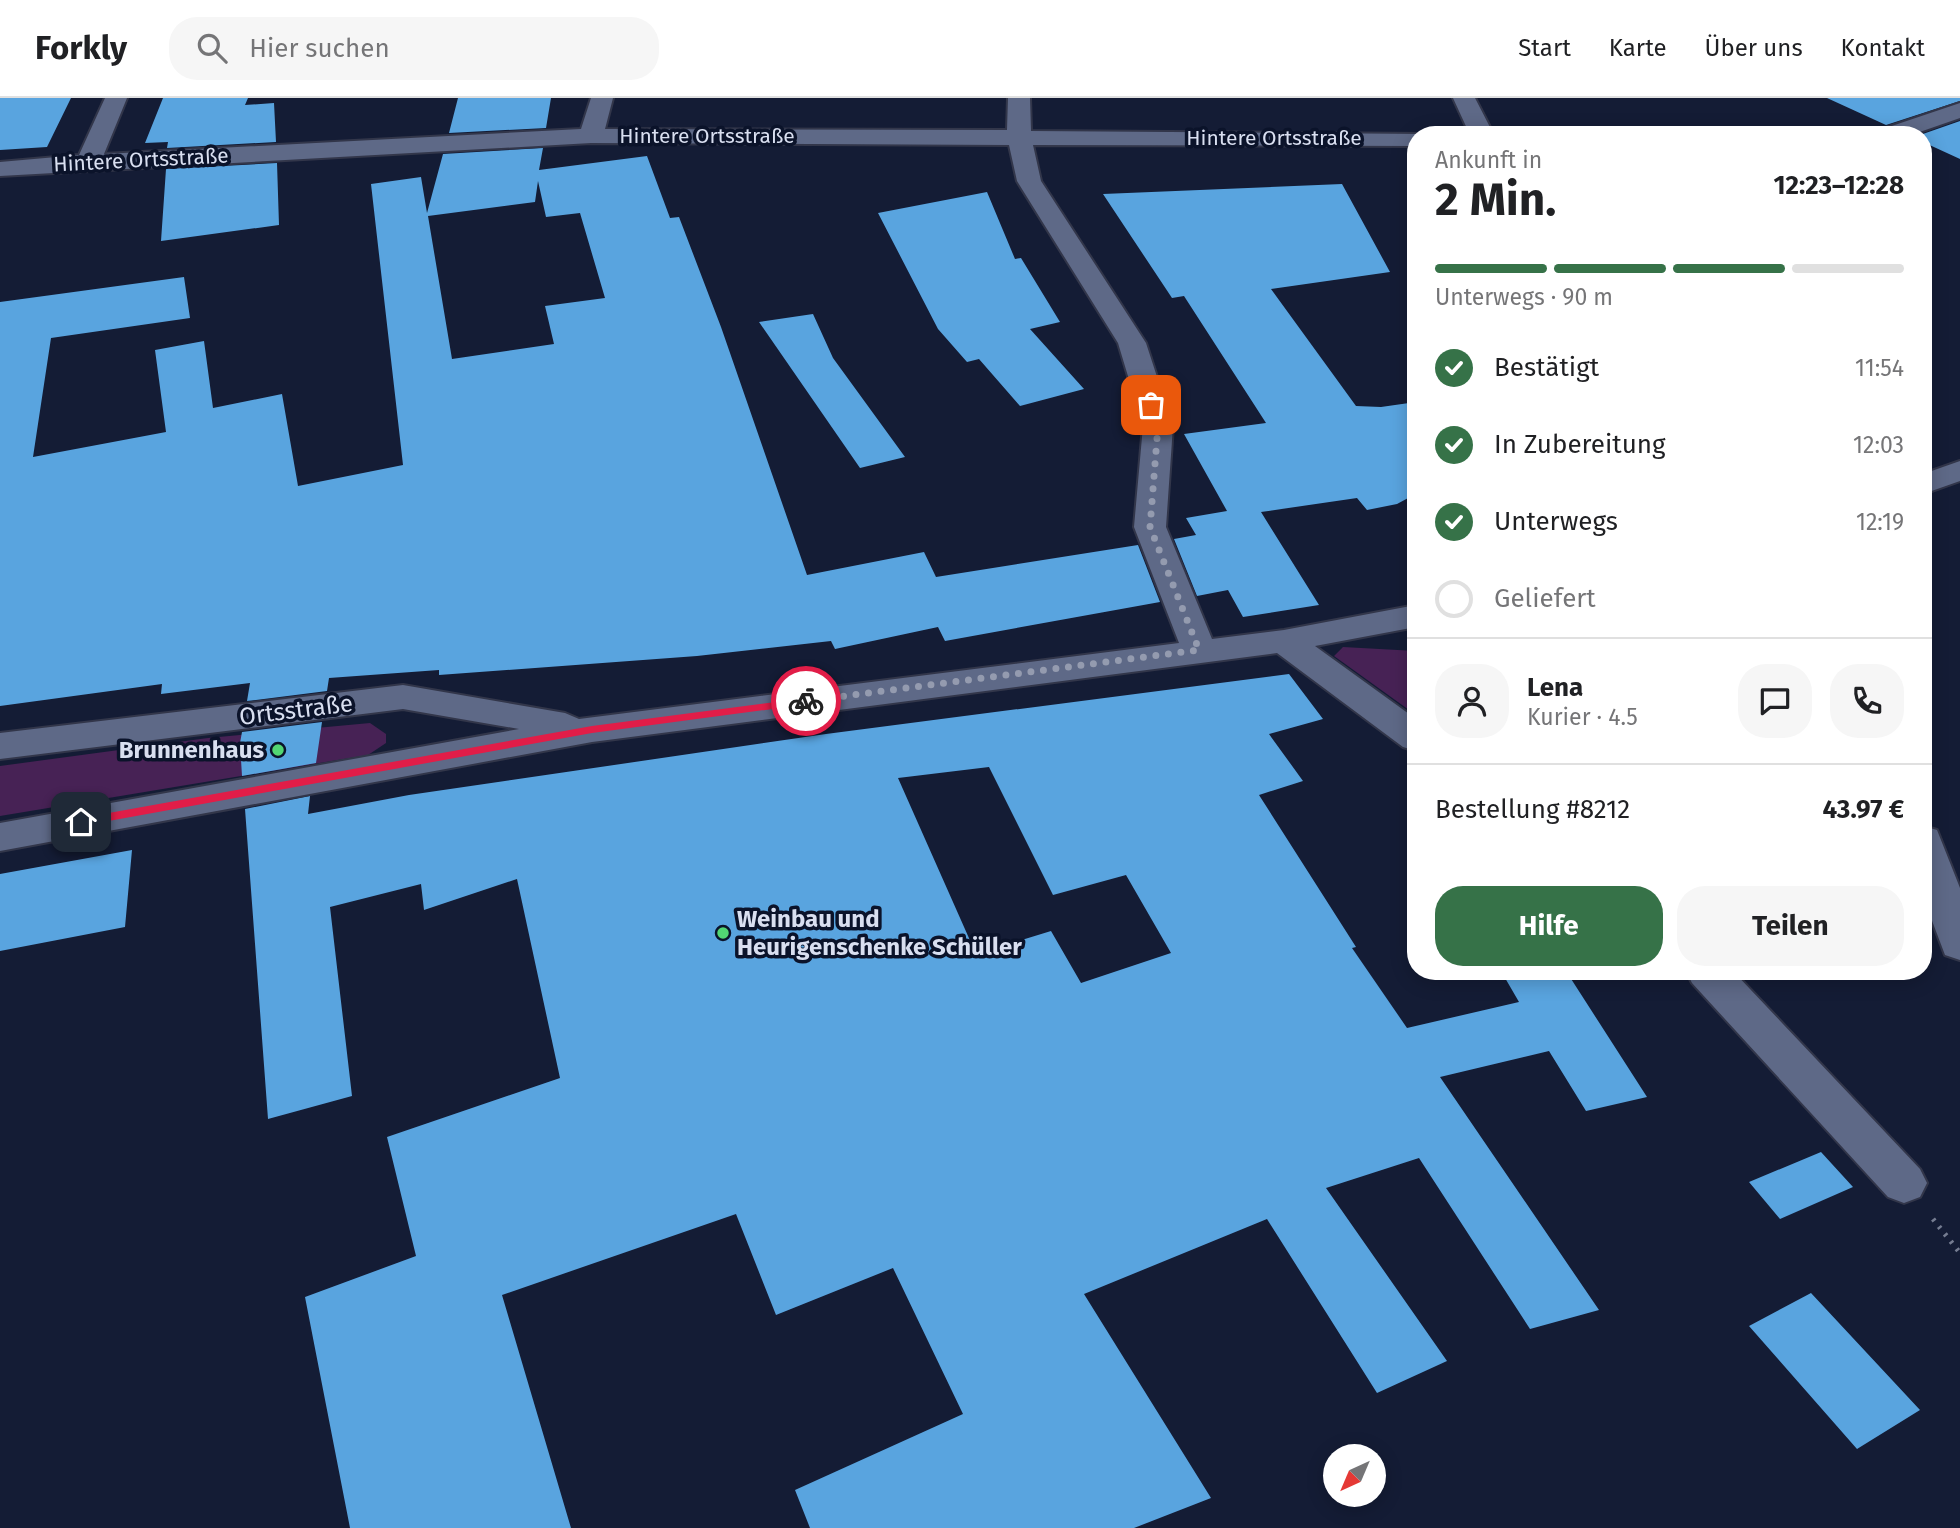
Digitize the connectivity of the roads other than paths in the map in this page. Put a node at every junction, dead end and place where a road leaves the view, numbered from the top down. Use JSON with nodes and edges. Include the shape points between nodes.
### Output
{"nodes":[{"id":1,"x":116,"y":98,"type":"edge"},
{"id":2,"x":602,"y":98,"type":"edge"},
{"id":3,"x":1018,"y":98,"type":"edge"},
{"id":4,"x":1464,"y":98,"type":"edge"},
{"id":5,"x":1960,"y":110,"type":"edge"},
{"id":6,"x":1478,"y":126,"type":"edge"},
{"id":7,"x":1914,"y":126,"type":"edge"},
{"id":8,"x":591,"y":136,"type":"junction"},
{"id":9,"x":1019,"y":136,"type":"junction"},
{"id":10,"x":1407,"y":139,"type":"edge"},
{"id":11,"x":88,"y":162,"type":"junction"},
{"id":12,"x":0,"y":169,"type":"edge"},
{"id":13,"x":1960,"y":470,"type":"edge"},
{"id":14,"x":1932,"y":481,"type":"edge"},
{"id":15,"x":1407,"y":618,"type":"edge"},
{"id":16,"x":1284,"y":641,"type":"junction"},
{"id":17,"x":1199,"y":650,"type":"junction"},
{"id":18,"x":592,"y":729,"type":"junction"},
{"id":19,"x":1407,"y":731,"type":"edge"},
{"id":20,"x":0,"y":746,"type":"edge"},
{"id":21,"x":0,"y":837,"type":"edge"},
{"id":22,"x":1932,"y":865,"type":"edge"},
{"id":23,"x":1960,"y":944,"type":"edge"},
{"id":24,"x":1715,"y":980,"type":"edge"},
{"id":25,"x":1904,"y":1183,"type":"dead end"}],
"edges":[{"from":1,"to":11,"type":"street"},
{"from":2,"to":8,"type":"street"},
{"from":3,"to":9,"type":"street"},
{"from":4,"to":6,"type":"street"},
{"from":5,"to":7,"type":"street"},
{"from":8,"to":9,"type":"street","name":"Hintere Ortsstraße"},
{"from":8,"to":11,"type":"street","name":"Hintere Ortsstraße"},
{"from":9,"to":10,"type":"street","name":"Hintere Ortsstraße"},
{"from":9,"to":17,"type":"street","via":[[1028,181],[1132,343],[1158,426],[1150,527]]},
{"from":11,"to":12,"type":"street","name":"Hintere Ortsstraße"},
{"from":13,"to":14,"type":"street"},
{"from":15,"to":16,"type":"street","name":"Ortsstraße"},
{"from":16,"to":17,"type":"street","name":"Ortsstraße"},
{"from":16,"to":19,"type":"street"},
{"from":17,"to":18,"type":"street","name":"Ortsstraße"},
{"from":18,"to":20,"type":"street","name":"Ortsstraße","via":[[403,697]]},
{"from":18,"to":21,"type":"street","name":"Ortsstraße"},
{"from":22,"to":23,"type":"street"},
{"from":24,"to":25,"type":"street"}]}
